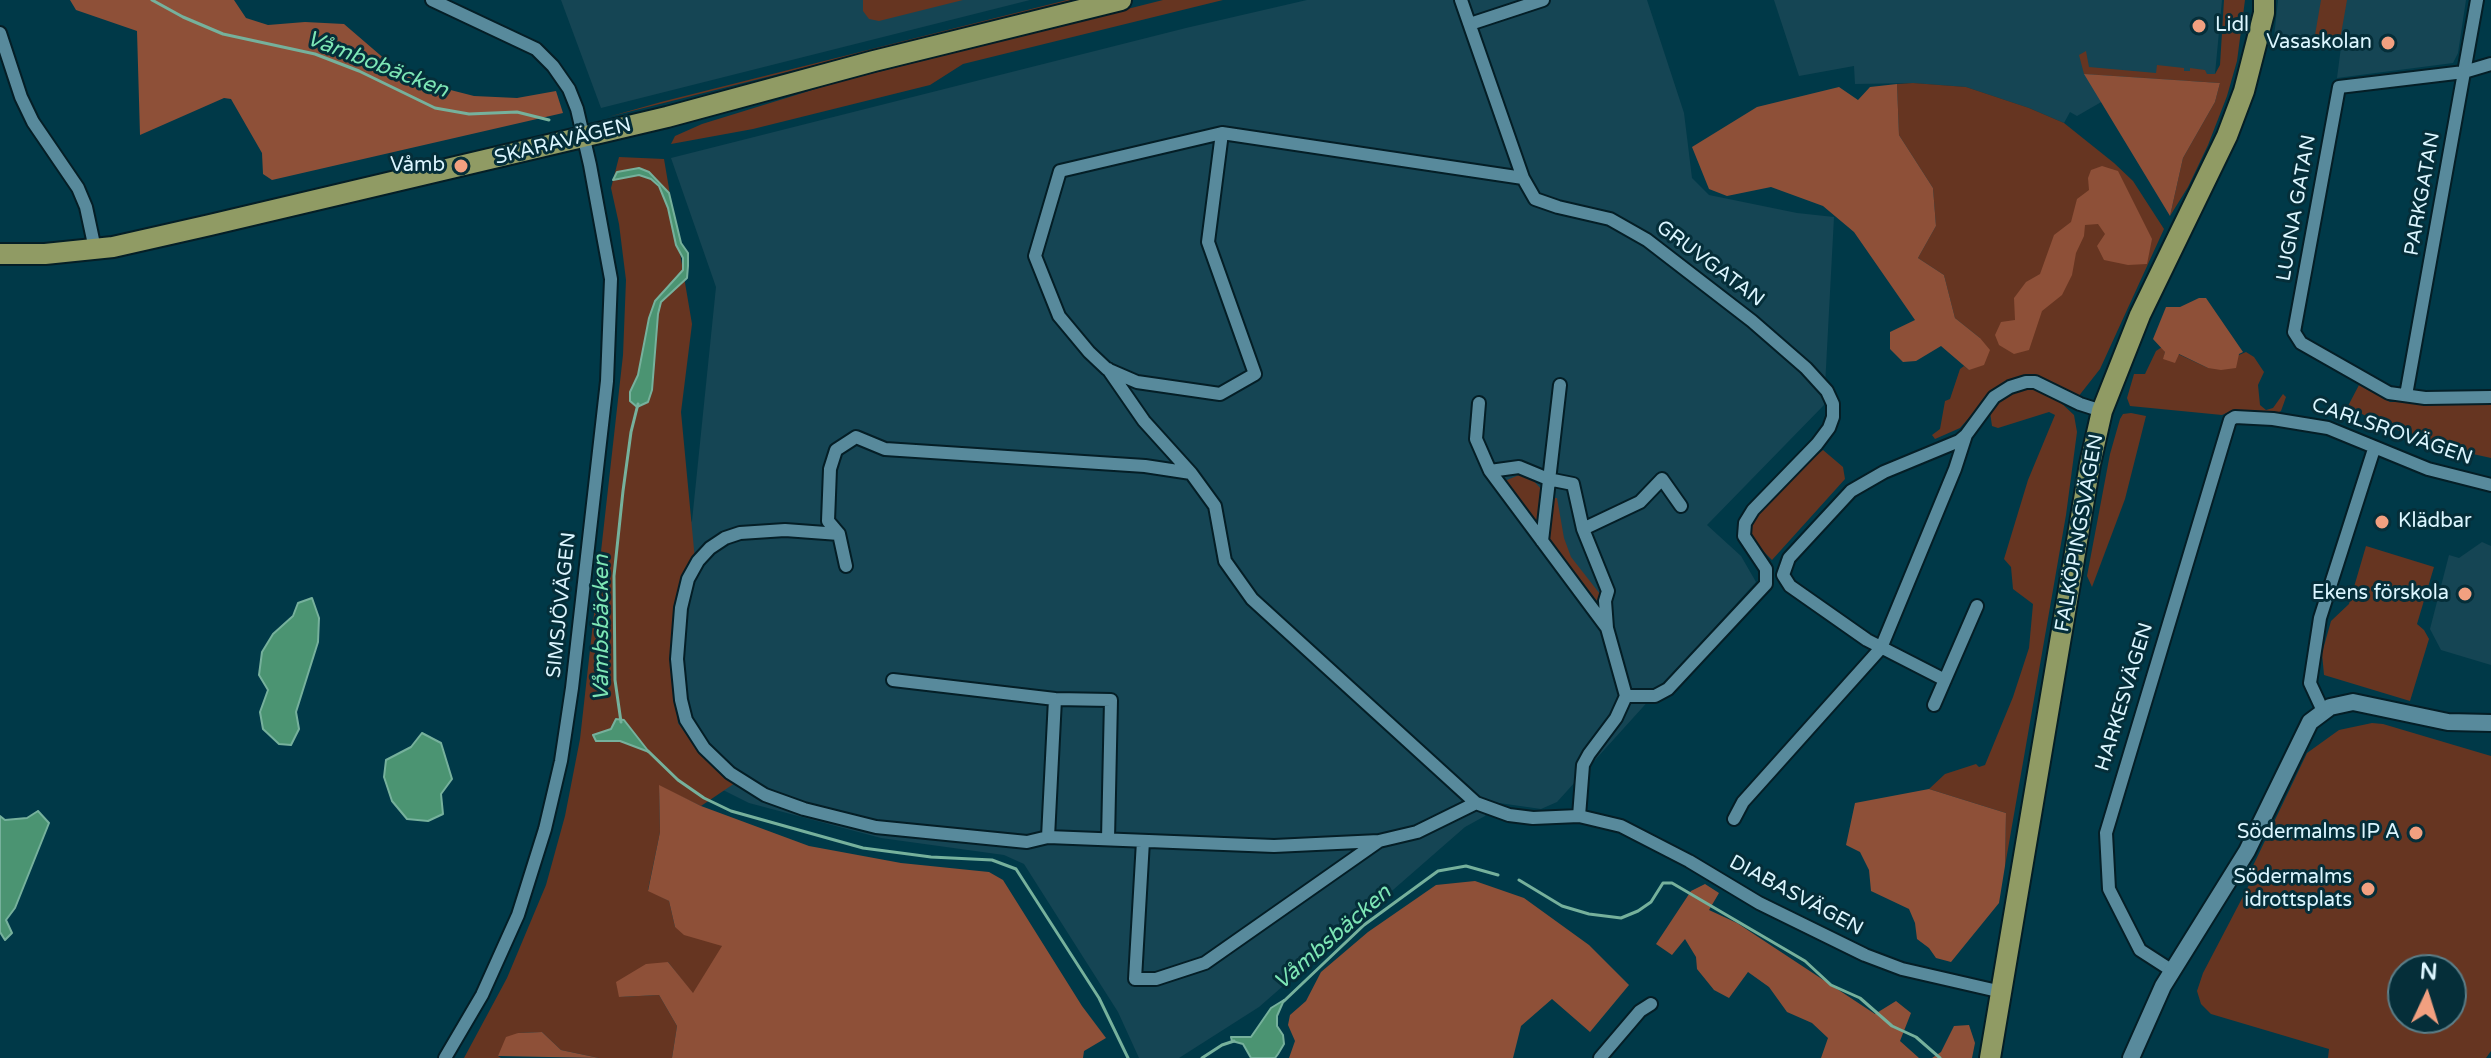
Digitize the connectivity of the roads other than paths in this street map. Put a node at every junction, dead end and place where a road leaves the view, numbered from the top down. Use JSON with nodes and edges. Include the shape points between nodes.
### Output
{"nodes":[{"id":1,"x":432,"y":0,"type":"edge"},
{"id":2,"x":1121,"y":0,"type":"edge"},
{"id":3,"x":1461,"y":0,"type":"edge"},
{"id":4,"x":1543,"y":0,"type":"edge"},
{"id":5,"x":2257,"y":0,"type":"edge"},
{"id":6,"x":2264,"y":0,"type":"edge"},
{"id":7,"x":2477,"y":0,"type":"edge"},
{"id":8,"x":1470,"y":24,"type":"junction"},
{"id":9,"x":0,"y":33,"type":"edge"},
{"id":10,"x":2257,"y":34,"type":"junction"},
{"id":11,"x":2491,"y":64,"type":"edge"},
{"id":12,"x":2464,"y":72,"type":"junction"},
{"id":13,"x":1222,"y":133,"type":"junction"},
{"id":14,"x":582,"y":136,"type":"junction"},
{"id":15,"x":1523,"y":178,"type":"junction"},
{"id":16,"x":95,"y":249,"type":"junction"},
{"id":17,"x":0,"y":254,"type":"edge"},
{"id":18,"x":1107,"y":369,"type":"junction"},
{"id":19,"x":1560,"y":385,"type":"dead end"},
{"id":20,"x":2406,"y":395,"type":"junction"},
{"id":21,"x":2491,"y":397,"type":"edge"},
{"id":22,"x":1479,"y":403,"type":"dead end"},
{"id":23,"x":2102,"y":411,"type":"junction"},
{"id":24,"x":2232,"y":418,"type":"joint"},
{"id":25,"x":1966,"y":435,"type":"junction"},
{"id":26,"x":2374,"y":449,"type":"junction"},
{"id":27,"x":1490,"y":471,"type":"junction"},
{"id":28,"x":1191,"y":473,"type":"junction"},
{"id":29,"x":1548,"y":479,"type":"junction"},
{"id":30,"x":2491,"y":485,"type":"edge"},
{"id":31,"x":1681,"y":506,"type":"dead end"},
{"id":32,"x":1583,"y":529,"type":"junction"},
{"id":33,"x":839,"y":534,"type":"junction"},
{"id":34,"x":1542,"y":541,"type":"junction"},
{"id":35,"x":846,"y":566,"type":"dead end"},
{"id":36,"x":1977,"y":606,"type":"dead end"},
{"id":37,"x":1607,"y":628,"type":"junction"},
{"id":38,"x":1881,"y":648,"type":"junction"},
{"id":39,"x":893,"y":680,"type":"dead end"},
{"id":40,"x":1945,"y":680,"type":"junction"},
{"id":41,"x":1626,"y":696,"type":"junction"},
{"id":42,"x":1055,"y":699,"type":"junction"},
{"id":43,"x":1934,"y":705,"type":"dead end"},
{"id":44,"x":2323,"y":711,"type":"junction"},
{"id":45,"x":2491,"y":723,"type":"edge"},
{"id":46,"x":1476,"y":803,"type":"junction"},
{"id":47,"x":1579,"y":816,"type":"junction"},
{"id":48,"x":1734,"y":819,"type":"dead end"},
{"id":49,"x":1048,"y":837,"type":"junction"},
{"id":50,"x":1108,"y":839,"type":"junction"},
{"id":51,"x":1143,"y":841,"type":"junction"},
{"id":52,"x":1379,"y":841,"type":"junction"},
{"id":53,"x":2171,"y":970,"type":"junction"},
{"id":54,"x":2002,"y":992,"type":"junction"},
{"id":55,"x":1651,"y":1004,"type":"dead end"},
{"id":56,"x":445,"y":1058,"type":"edge"},
{"id":57,"x":1600,"y":1058,"type":"edge"},
{"id":58,"x":1990,"y":1058,"type":"edge"},
{"id":59,"x":2131,"y":1058,"type":"edge"}],
"edges":[{"from":1,"to":14,"type":"street","name":"SIMSJÖVÄGEN","via":[[536,49],[569,89]]},
{"from":2,"to":14,"type":"main road","name":"SKARAVÄGEN"},
{"from":3,"to":8,"type":"street","name":"GRUVGATAN"},
{"from":4,"to":8,"type":"street"},
{"from":5,"to":10,"type":"main road","name":"FALKÖPINGSVÄGEN"},
{"from":6,"to":10,"type":"main road","name":"FALKÖPINGSVÄGEN"},
{"from":7,"to":12,"type":"street","name":"PARKGATAN"},
{"from":8,"to":15,"type":"street","name":"GRUVGATAN"},
{"from":9,"to":16,"type":"street","via":[[27,110],[78,188]]},
{"from":10,"to":23,"type":"main road","name":"FALKÖPINGSVÄGEN","via":[[2227,136],[2140,315]]},
{"from":11,"to":12,"type":"street"},
{"from":12,"to":20,"type":"street","name":"PARKGATAN"},
{"from":12,"to":20,"type":"street","name":"LUGNA GATAN","via":[[2339,87],[2295,337],[2378,388]]},
{"from":13,"to":15,"type":"street"},
{"from":13,"to":18,"type":"street","via":[[1060,171],[1035,256],[1059,316]]},
{"from":13,"to":18,"type":"street","via":[[1208,242],[1255,374],[1220,394],[1137,382]]},
{"from":14,"to":16,"type":"main road","name":"SKARAVÄGEN"},
{"from":14,"to":56,"type":"street","name":"SIMSJÖVÄGEN","via":[[611,279],[607,381],[572,688],[545,829],[518,915],[482,995]]},
{"from":15,"to":41,"type":"street","name":"GRUVGATAN","via":[[1535,199],[1610,219],[1647,240],[1806,368],[1827,391],[1834,411],[1817,444],[1745,523],[1744,536],[1768,576],[1759,594],[1668,689],[1655,696]]},
{"from":16,"to":17,"type":"main road","name":"SKARAVÄGEN"},
{"from":18,"to":28,"type":"street"},
{"from":19,"to":29,"type":"street"},
{"from":20,"to":21,"type":"street"},
{"from":22,"to":27,"type":"street","via":[[1476,439]]},
{"from":23,"to":25,"type":"street","via":[[2026,382],[1994,397]]},
{"from":23,"to":54,"type":"main road","name":"FALKÖPINGSVÄGEN"},
{"from":24,"to":26,"type":"street","name":"CARLSROVÄGEN","via":[[2304,422]]},
{"from":24,"to":53,"type":"street","name":"HARKESVÄGEN","via":[[2106,833],[2109,889],[2140,950]]},
{"from":25,"to":38,"type":"street"},
{"from":25,"to":38,"type":"street","via":[[1851,491],[1789,558],[1783,575],[1790,586]]},
{"from":26,"to":30,"type":"street","name":"CARLSROVÄGEN"},
{"from":26,"to":44,"type":"street","via":[[2320,618],[2310,683]]},
{"from":27,"to":29,"type":"street","via":[[1519,467]]},
{"from":27,"to":34,"type":"street"},
{"from":28,"to":33,"type":"street","via":[[885,449],[856,437],[836,450],[830,469],[828,521]]},
{"from":28,"to":46,"type":"street","via":[[1215,506],[1225,561],[1252,599]]},
{"from":29,"to":32,"type":"street","via":[[1573,484]]},
{"from":29,"to":34,"type":"street"},
{"from":31,"to":32,"type":"street","via":[[1662,479],[1640,502]]},
{"from":32,"to":37,"type":"street","via":[[1608,591]]},
{"from":33,"to":35,"type":"street"},
{"from":33,"to":49,"type":"street","via":[[740,533],[710,548],[698,561],[681,608],[677,659],[686,720],[704,748],[765,795],[804,809],[876,827],[1027,842]]},
{"from":34,"to":37,"type":"street"},
{"from":36,"to":40,"type":"street"},
{"from":37,"to":41,"type":"street"},
{"from":38,"to":40,"type":"street"},
{"from":38,"to":48,"type":"street","via":[[1743,802]]},
{"from":39,"to":42,"type":"street"},
{"from":40,"to":43,"type":"street"},
{"from":41,"to":47,"type":"street","via":[[1583,765]]},
{"from":42,"to":49,"type":"street"},
{"from":42,"to":50,"type":"street","via":[[1111,700]]},
{"from":44,"to":45,"type":"street","via":[[2353,702],[2437,721]]},
{"from":44,"to":53,"type":"street","via":[[2299,740],[2247,851]]},
{"from":46,"to":47,"type":"street","name":"DIABASVÄGEN","via":[[1509,815]]},
{"from":46,"to":52,"type":"street","via":[[1417,832]]},
{"from":47,"to":54,"type":"street","name":"DIABASVÄGEN","via":[[1641,835],[1759,903],[1865,955],[1916,973]]},
{"from":49,"to":50,"type":"street"},
{"from":50,"to":51,"type":"street"},
{"from":51,"to":52,"type":"street","via":[[1274,846]]},
{"from":51,"to":52,"type":"street","via":[[1135,979],[1156,979],[1205,963]]},
{"from":53,"to":59,"type":"street"},
{"from":54,"to":58,"type":"main road","name":"FALKÖPINGSVÄGEN"},
{"from":55,"to":57,"type":"street"}]}
